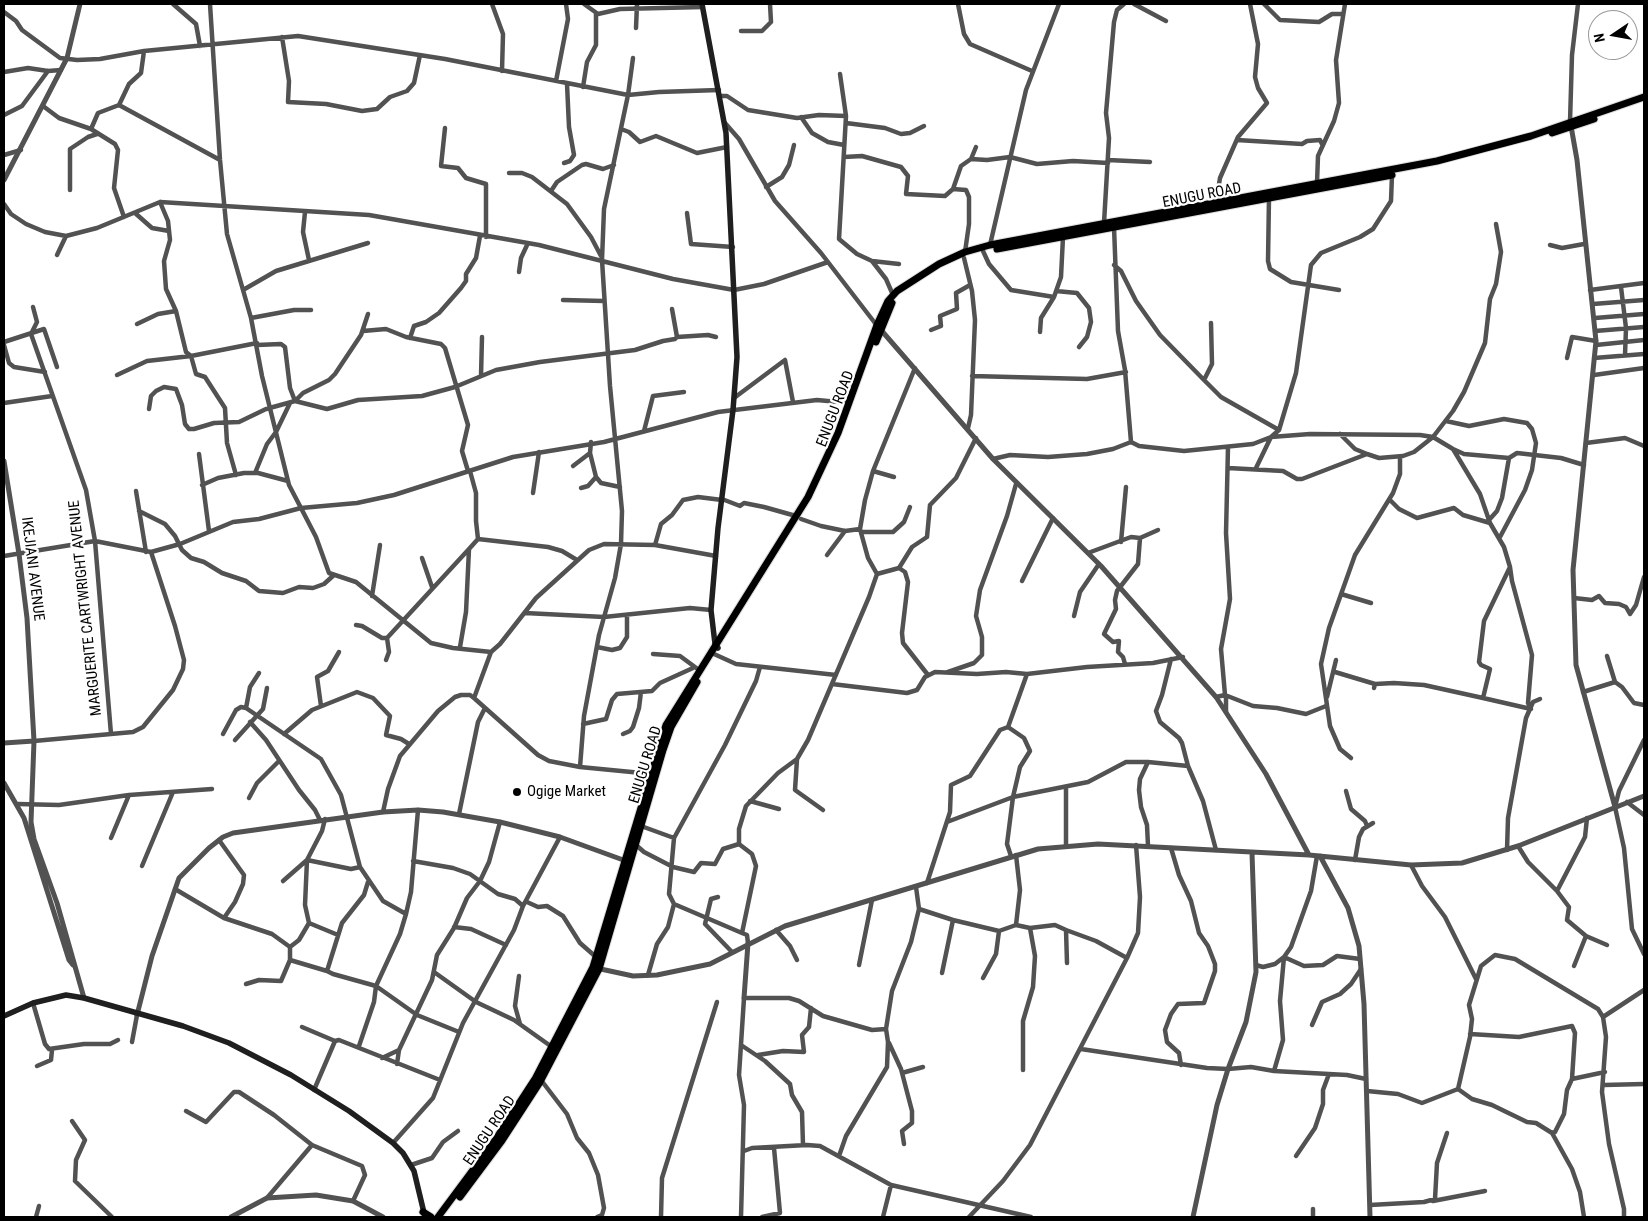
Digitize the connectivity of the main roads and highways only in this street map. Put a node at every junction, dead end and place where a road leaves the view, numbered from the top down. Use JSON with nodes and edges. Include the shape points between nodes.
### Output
{"nodes":[{"id":1,"x":703,"y":5,"type":"edge"},
{"id":2,"x":1644,"y":97,"type":"edge"},
{"id":3,"x":1644,"y":101,"type":"edge"},
{"id":4,"x":1571,"y":124,"type":"junction"},
{"id":5,"x":964,"y":255,"type":"junction"},
{"id":6,"x":879,"y":327,"type":"junction"},
{"id":7,"x":800,"y":517,"type":"junction"},
{"id":8,"x":716,"y":649,"type":"junction"},
{"id":9,"x":653,"y":774,"type":"junction"},
{"id":10,"x":596,"y":968,"type":"junction"},
{"id":11,"x":4,"y":1016,"type":"edge"},
{"id":12,"x":423,"y":1213,"type":"edge"},
{"id":13,"x":445,"y":1216,"type":"edge"},
{"id":14,"x":431,"y":1217,"type":"edge"},
{"id":15,"x":438,"y":1217,"type":"edge"}],
"edges":[{"from":1,"to":8,"type":"main road","via":[[725,123],[737,357],[711,610]]},
{"from":2,"to":4,"type":"main road"},
{"from":3,"to":4,"type":"main road","name":"ENUGU ROAD"},
{"from":4,"to":5,"type":"main road","via":[[1484,150],[990,245]]},
{"from":4,"to":5,"type":"main road","name":"ENUGU ROAD","via":[[1485,154],[1392,175]]},
{"from":5,"to":6,"type":"main road","name":"ENUGU ROAD","via":[[900,295]]},
{"from":5,"to":6,"type":"main road","via":[[923,273],[893,295]]},
{"from":6,"to":7,"type":"main road","via":[[829,455]]},
{"from":6,"to":7,"type":"main road","name":"ENUGU ROAD","via":[[832,457]]},
{"from":7,"to":8,"type":"main road","name":"ENUGU ROAD"},
{"from":8,"to":9,"type":"main road","name":"ENUGU ROAD","via":[[671,727]]},
{"from":8,"to":9,"type":"main road","via":[[696,669],[666,725]]},
{"from":9,"to":10,"type":"main road","name":"ENUGU ROAD","via":[[636,845]]},
{"from":9,"to":10,"type":"main road","via":[[596,957]]},
{"from":10,"to":13,"type":"main road","name":"ENUGU ROAD","via":[[541,1080],[501,1142]]},
{"from":10,"to":15,"type":"main road","via":[[535,1079],[496,1139]]},
{"from":11,"to":12,"type":"main road","via":[[33,1003],[66,995],[183,1026],[229,1043],[314,1090],[393,1143],[411,1165]]},
{"from":12,"to":14,"type":"main road"}]}
